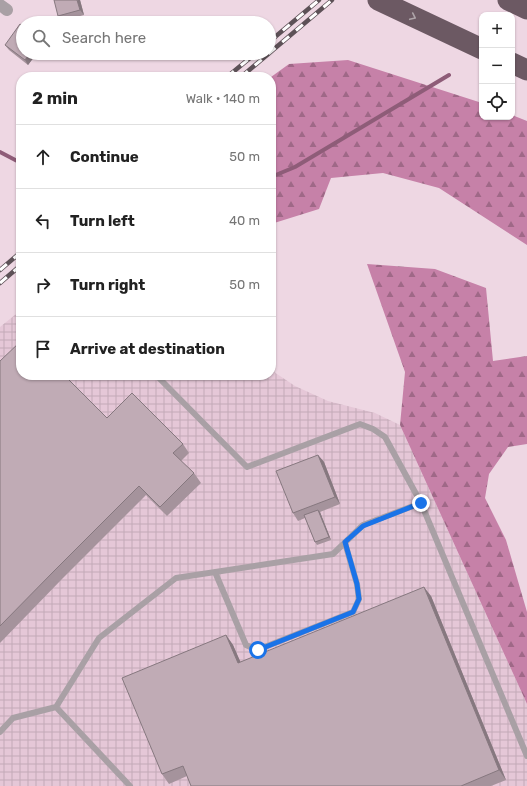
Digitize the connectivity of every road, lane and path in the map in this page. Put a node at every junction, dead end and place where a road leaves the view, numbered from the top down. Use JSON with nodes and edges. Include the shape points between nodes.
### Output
{"nodes":[{"id":1,"x":378,"y":0,"type":"edge"},
{"id":2,"x":508,"y":0,"type":"edge"},
{"id":3,"x":527,"y":9,"type":"edge"},
{"id":4,"x":480,"y":48,"type":"edge"},
{"id":5,"x":161,"y":380,"type":"edge"},
{"id":6,"x":421,"y":503,"type":"junction"},
{"id":7,"x":345,"y":542,"type":"junction"},
{"id":8,"x":215,"y":572,"type":"junction"},
{"id":9,"x":56,"y":707,"type":"junction"},
{"id":10,"x":0,"y":732,"type":"edge"},
{"id":11,"x":527,"y":756,"type":"edge"},
{"id":12,"x":130,"y":786,"type":"edge"}],
"edges":[{"from":1,"to":4,"type":"highway","one_way":true},
{"from":2,"to":3,"type":"highway"},
{"from":5,"to":6,"type":"lane","via":[[247,467],[360,424],[374,429],[385,437]]},
{"from":6,"to":7,"type":"lane","via":[[363,526]]},
{"from":6,"to":11,"type":"lane"},
{"from":7,"to":8,"type":"lane","via":[[333,554]]},
{"from":7,"to":8,"type":"lane","via":[[359,599],[353,612],[258,650],[246,645]]},
{"from":8,"to":9,"type":"lane","via":[[176,578],[99,638]]},
{"from":9,"to":10,"type":"lane","via":[[14,718]]},
{"from":9,"to":12,"type":"lane"}]}
